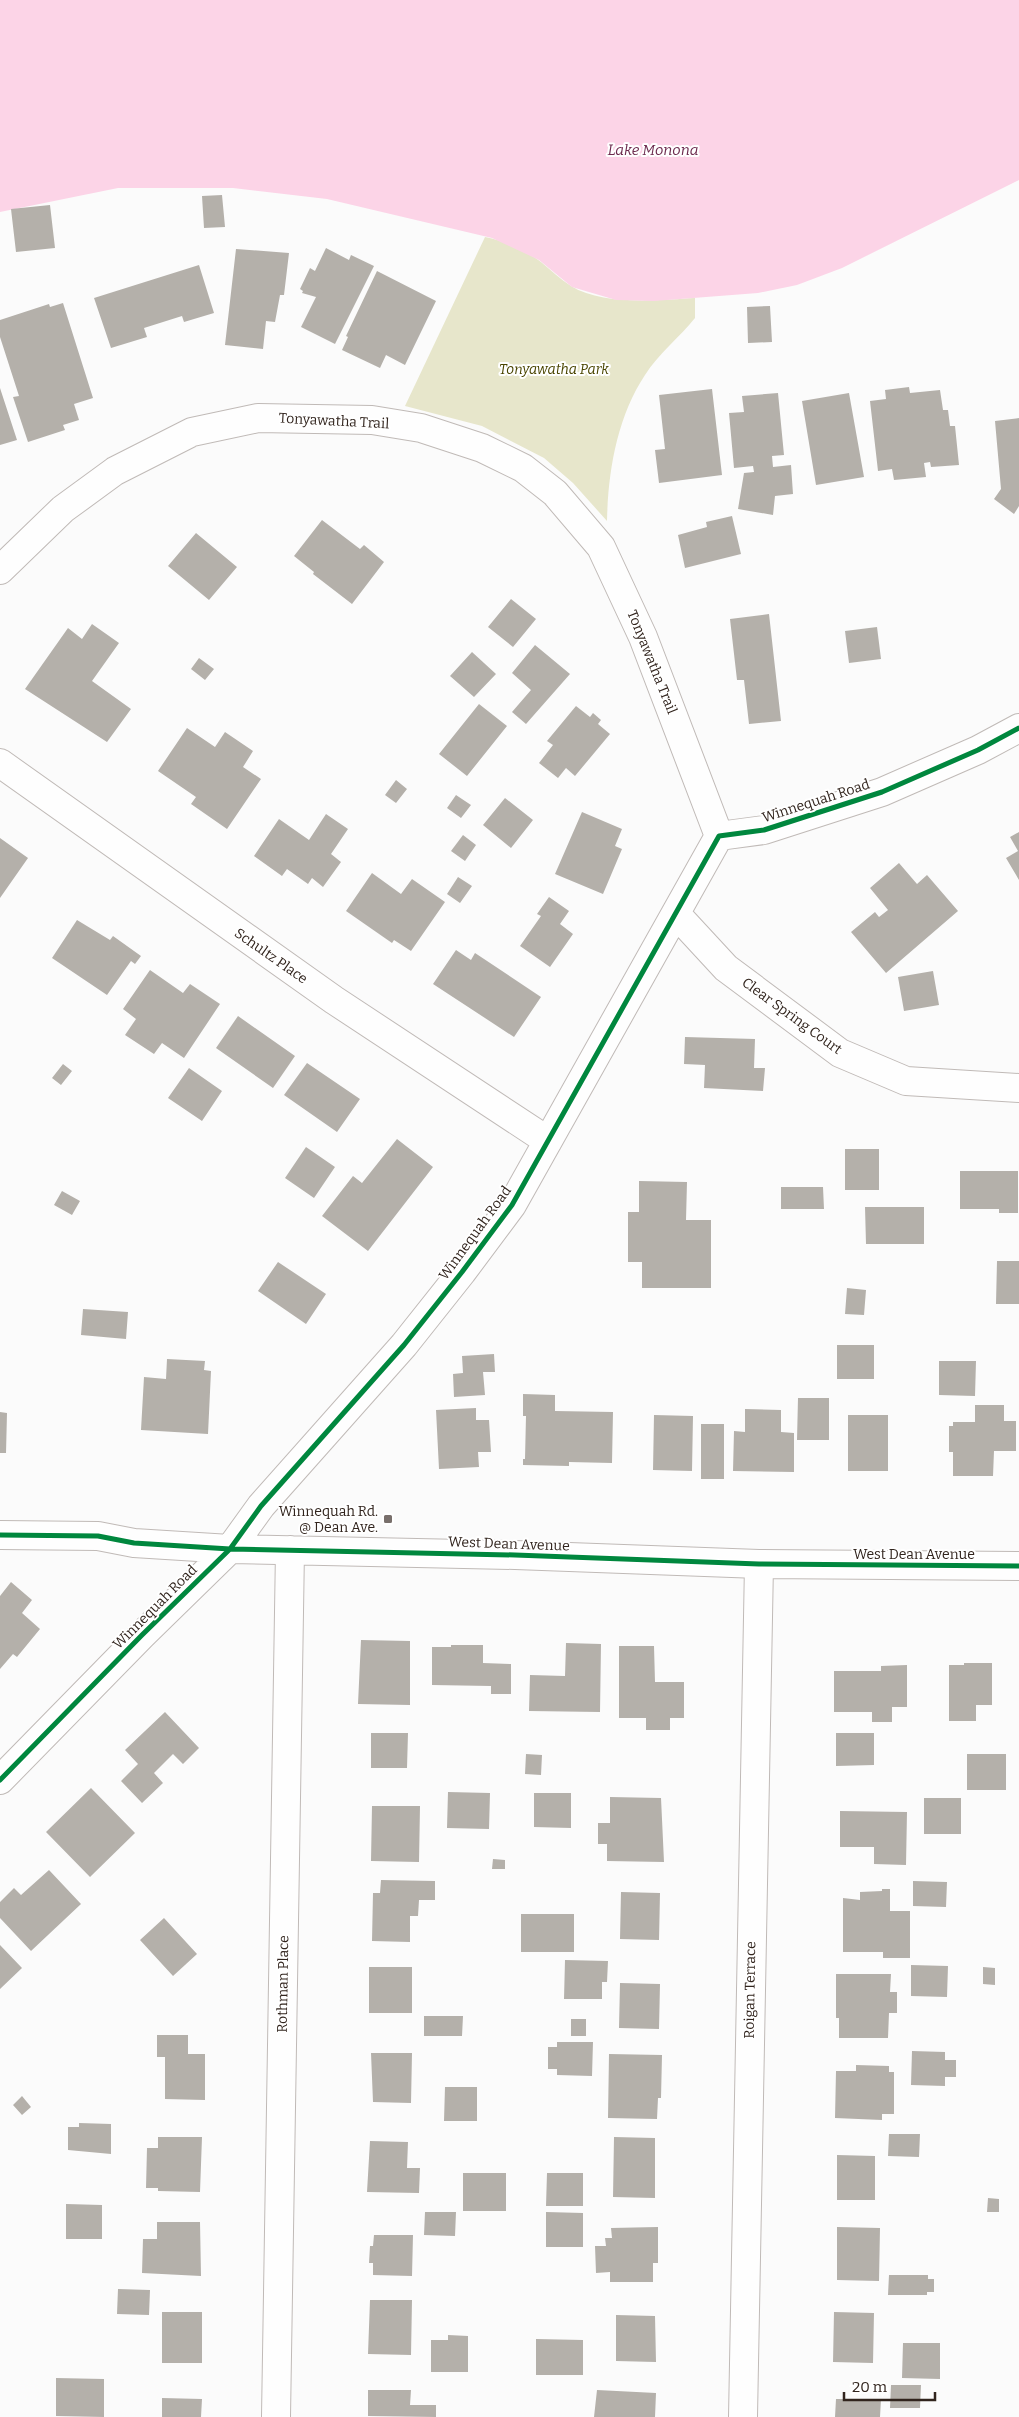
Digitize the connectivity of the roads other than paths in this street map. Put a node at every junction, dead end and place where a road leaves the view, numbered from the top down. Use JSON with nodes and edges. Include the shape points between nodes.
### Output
{"nodes":[{"id":1,"x":0,"y":570,"type":"edge"},
{"id":2,"x":1019,"y":728,"type":"edge"},
{"id":3,"x":0,"y":763,"type":"edge"},
{"id":4,"x":719,"y":836,"type":"junction"},
{"id":5,"x":677,"y":915,"type":"junction"},
{"id":6,"x":1019,"y":1088,"type":"edge"},
{"id":7,"x":548,"y":1141,"type":"junction"},
{"id":8,"x":0,"y":1535,"type":"edge"},
{"id":9,"x":230,"y":1549,"type":"junction"},
{"id":10,"x":290,"y":1550,"type":"junction"},
{"id":11,"x":759,"y":1564,"type":"junction"},
{"id":12,"x":1019,"y":1566,"type":"edge"},
{"id":13,"x":0,"y":1780,"type":"edge"},
{"id":14,"x":276,"y":2417,"type":"edge"},
{"id":15,"x":743,"y":2417,"type":"edge"}],
"edges":[{"from":1,"to":4,"type":"street","name":"Tonyawatha Trail","via":[[63,508],[115,471],[192,432],[258,418],[372,420],[421,428],[482,448],[522,468],[555,493],[602,547],[643,637]]},
{"from":2,"to":4,"type":"street","name":"Winnequah Road","via":[[978,750],[882,792],[764,830]]},
{"from":3,"to":7,"type":"street","name":"Schultz Place","via":[[334,1000]]},
{"from":4,"to":5,"type":"street","name":"Winnequah Road"},
{"from":5,"to":6,"type":"street","name":"Clear Spring Court","via":[[726,968],[840,1053],[906,1080]]},
{"from":5,"to":7,"type":"street","name":"Winnequah Road"},
{"from":7,"to":9,"type":"street","name":"Winnequah Road","via":[[512,1204],[462,1272],[404,1345],[261,1506]]},
{"from":8,"to":9,"type":"street","name":"West Dean Avenue","via":[[98,1536],[134,1543]]},
{"from":9,"to":10,"type":"street","name":"West Dean Avenue"},
{"from":9,"to":13,"type":"street","name":"Winnequah Road"},
{"from":10,"to":11,"type":"street","name":"West Dean Avenue","via":[[515,1554]]},
{"from":10,"to":14,"type":"street","name":"Rothman Place"},
{"from":11,"to":12,"type":"street","name":"West Dean Avenue"},
{"from":11,"to":15,"type":"street","name":"Roigan Terrace"}]}
